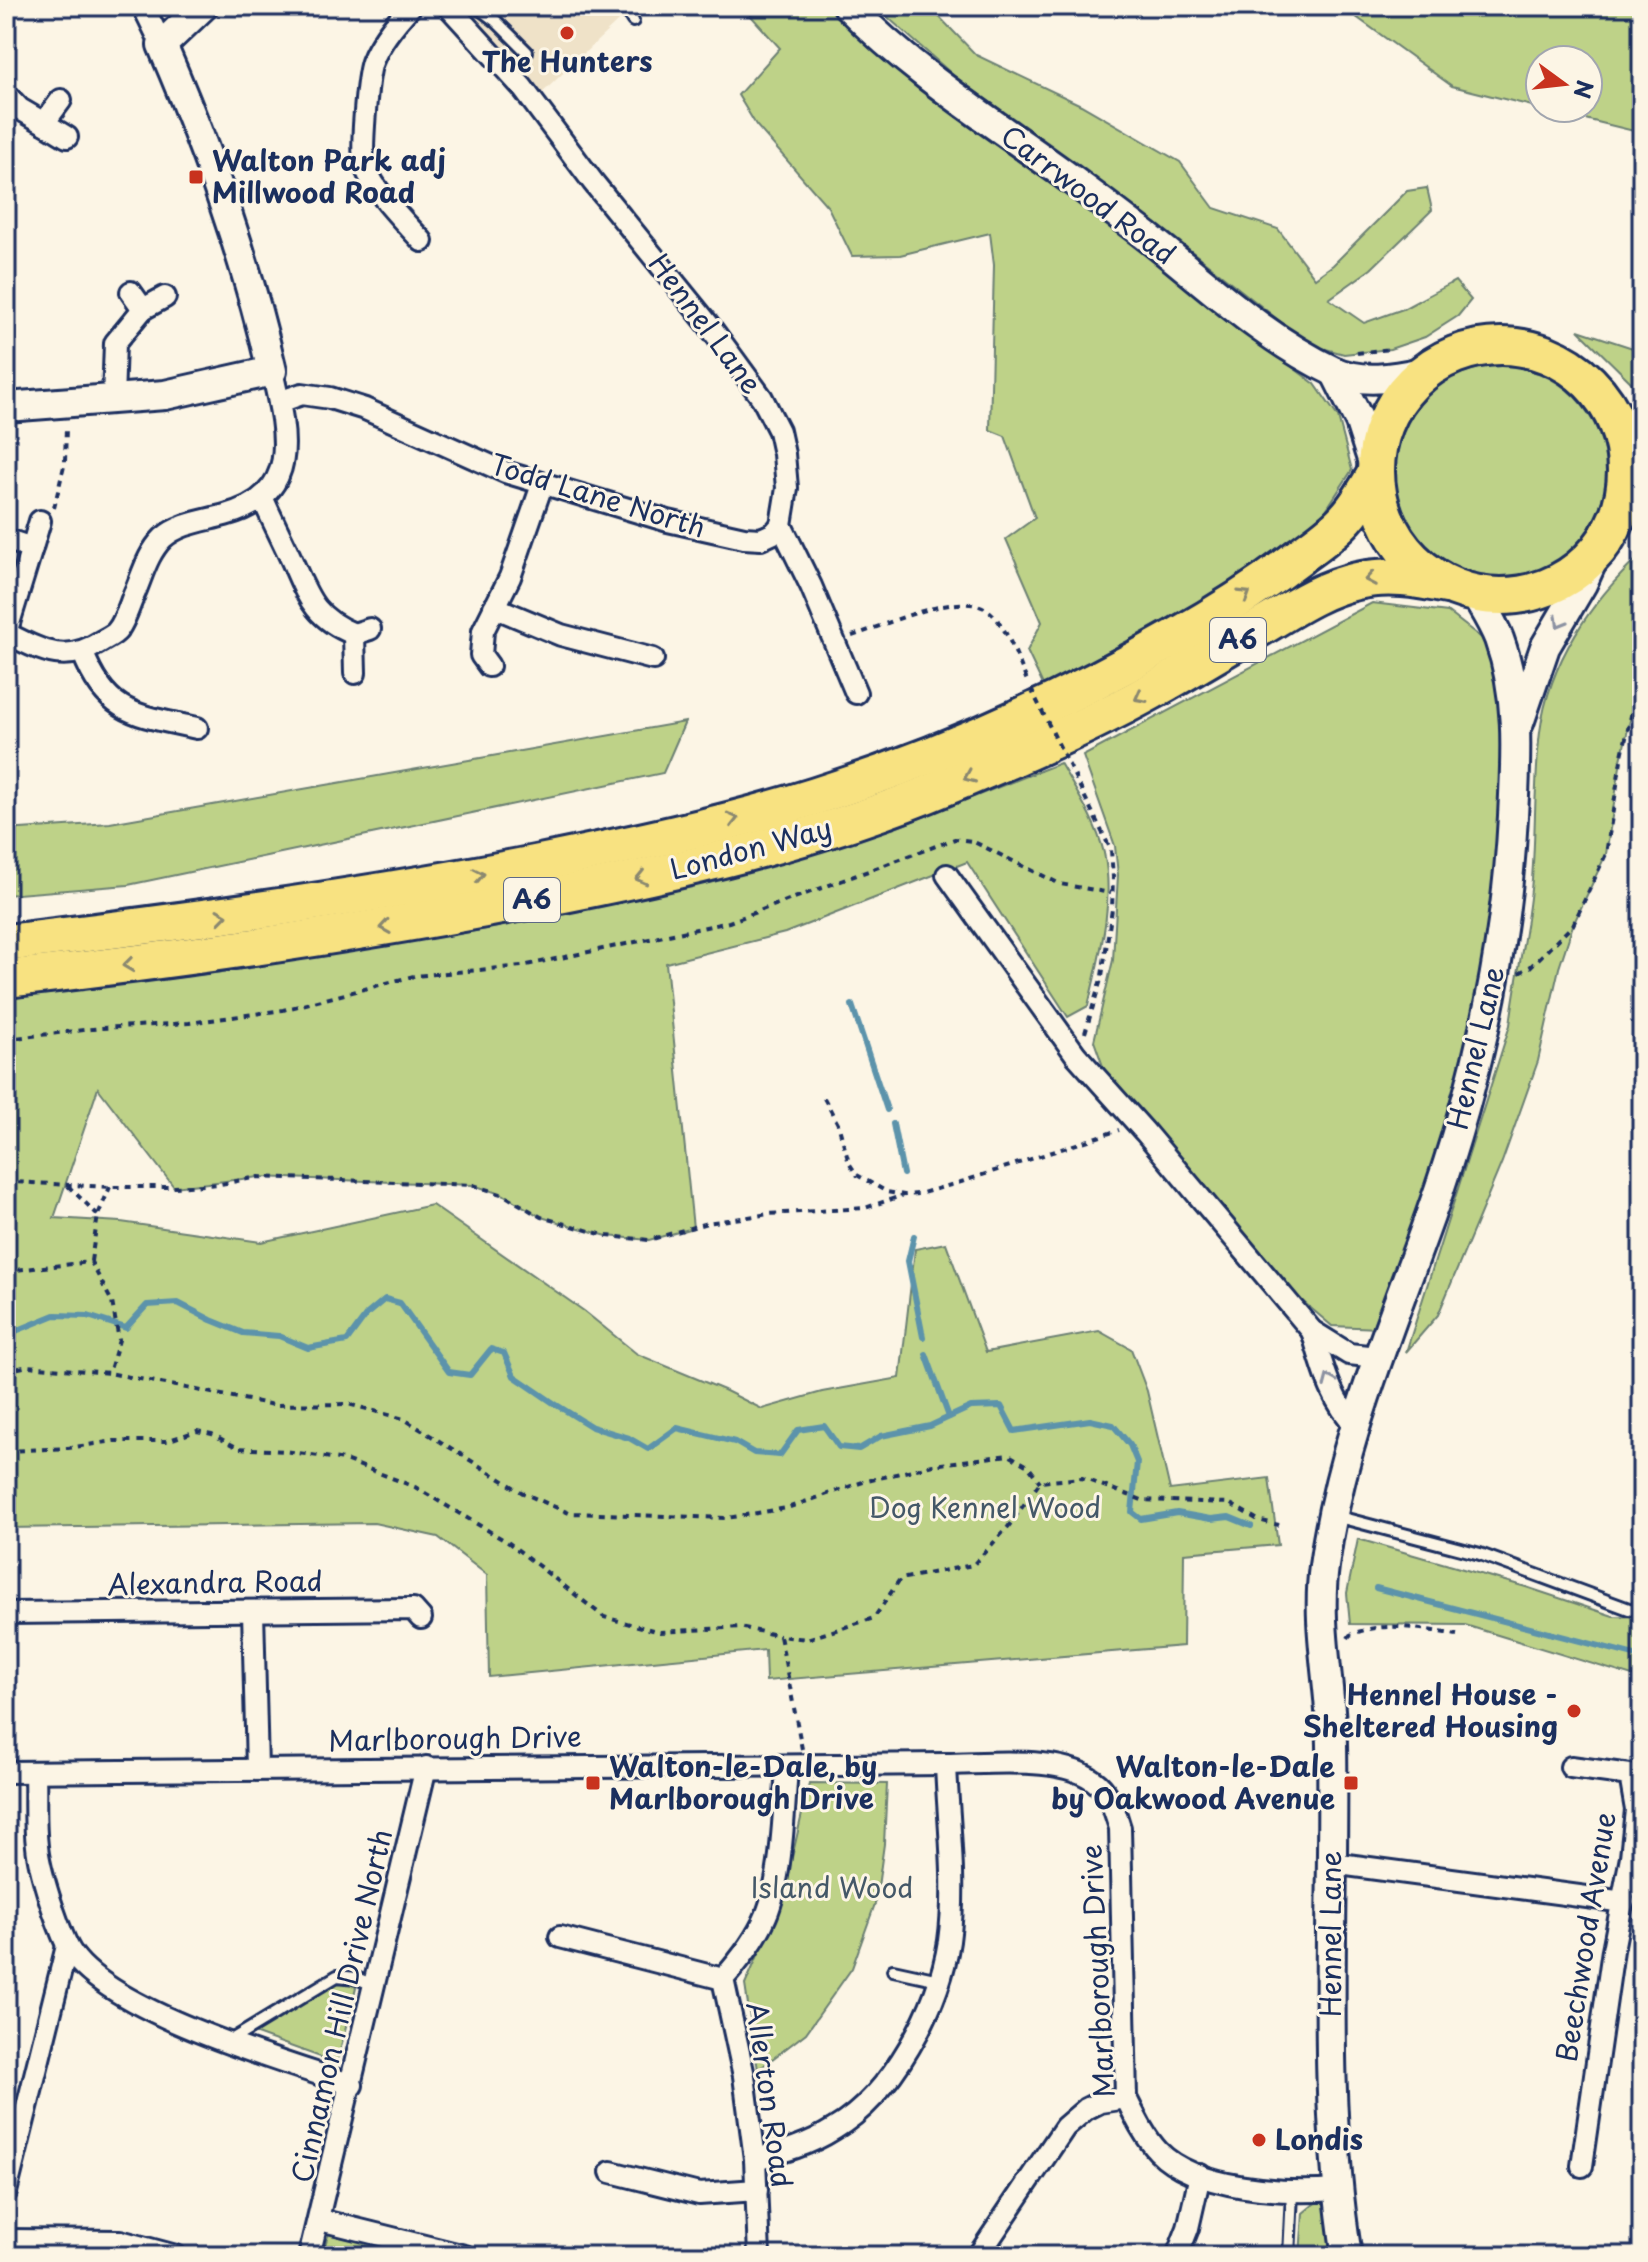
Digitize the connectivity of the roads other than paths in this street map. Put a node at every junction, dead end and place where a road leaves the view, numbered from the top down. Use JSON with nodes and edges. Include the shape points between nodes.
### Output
{"nodes":[{"id":1,"x":143,"y":6,"type":"edge"},
{"id":2,"x":203,"y":6,"type":"edge"},
{"id":3,"x":411,"y":6,"type":"edge"},
{"id":4,"x":448,"y":6,"type":"edge"},
{"id":5,"x":476,"y":6,"type":"edge"},
{"id":6,"x":624,"y":6,"type":"edge"},
{"id":7,"x":848,"y":6,"type":"edge"},
{"id":8,"x":633,"y":21,"type":"dead end"},
{"id":9,"x":162,"y":45,"type":"junction"},
{"id":10,"x":527,"y":52,"type":"dead end"},
{"id":11,"x":6,"y":94,"type":"edge"},
{"id":12,"x":61,"y":100,"type":"dead end"},
{"id":13,"x":44,"y":123,"type":"junction"},
{"id":14,"x":67,"y":137,"type":"dead end"},
{"id":15,"x":422,"y":241,"type":"dead end"},
{"id":16,"x":165,"y":297,"type":"dead end"},
{"id":17,"x":272,"y":371,"type":"junction"},
{"id":18,"x":1335,"y":372,"type":"junction"},
{"id":19,"x":1423,"y":372,"type":"junction"},
{"id":20,"x":1602,"y":397,"type":"junction"},
{"id":21,"x":113,"y":399,"type":"junction"},
{"id":22,"x":279,"y":402,"type":"junction"},
{"id":23,"x":6,"y":407,"type":"edge"},
{"id":24,"x":1642,"y":422,"type":"edge"},
{"id":25,"x":1375,"y":472,"type":"junction"},
{"id":26,"x":542,"y":485,"type":"junction"},
{"id":27,"x":263,"y":499,"type":"junction"},
{"id":28,"x":40,"y":521,"type":"road end"},
{"id":29,"x":781,"y":525,"type":"junction"},
{"id":30,"x":1617,"y":530,"type":"edge"},
{"id":31,"x":8,"y":540,"type":"dead end"},
{"id":32,"x":32,"y":548,"type":"junction"},
{"id":33,"x":1461,"y":589,"type":"junction"},
{"id":34,"x":494,"y":607,"type":"junction"},
{"id":35,"x":6,"y":633,"type":"edge"},
{"id":36,"x":83,"y":653,"type":"junction"},
{"id":37,"x":653,"y":659,"type":"dead end"},
{"id":38,"x":489,"y":666,"type":"dead end"},
{"id":39,"x":355,"y":673,"type":"dead end"},
{"id":40,"x":856,"y":693,"type":"dead end"},
{"id":41,"x":1517,"y":727,"type":"junction"},
{"id":42,"x":197,"y":728,"type":"dead end"},
{"id":43,"x":947,"y":875,"type":"dead end"},
{"id":44,"x":6,"y":943,"type":"edge"},
{"id":45,"x":6,"y":979,"type":"edge"},
{"id":46,"x":1312,"y":1331,"type":"junction"},
{"id":47,"x":1377,"y":1357,"type":"junction"},
{"id":48,"x":1355,"y":1424,"type":"junction"},
{"id":49,"x":1333,"y":1516,"type":"junction"},
{"id":50,"x":1642,"y":1610,"type":"edge"},
{"id":51,"x":253,"y":1611,"type":"junction"},
{"id":52,"x":6,"y":1613,"type":"edge"},
{"id":53,"x":421,"y":1618,"type":"dead end"},
{"id":54,"x":946,"y":1764,"type":"junction"},
{"id":55,"x":426,"y":1767,"type":"junction"},
{"id":56,"x":787,"y":1767,"type":"junction"},
{"id":57,"x":1571,"y":1767,"type":"dead end"},
{"id":58,"x":257,"y":1769,"type":"junction"},
{"id":59,"x":6,"y":1772,"type":"edge"},
{"id":60,"x":35,"y":1773,"type":"junction"},
{"id":61,"x":1332,"y":1863,"type":"junction"},
{"id":62,"x":1624,"y":1902,"type":"junction"},
{"id":63,"x":560,"y":1937,"type":"dead end"},
{"id":64,"x":67,"y":1946,"type":"junction"},
{"id":65,"x":893,"y":1970,"type":"dead end"},
{"id":66,"x":723,"y":1979,"type":"junction"},
{"id":67,"x":939,"y":1980,"type":"junction"},
{"id":68,"x":376,"y":1986,"type":"junction"},
{"id":69,"x":228,"y":2042,"type":"junction"},
{"id":70,"x":352,"y":2085,"type":"junction"},
{"id":71,"x":1126,"y":2098,"type":"junction"},
{"id":72,"x":755,"y":2159,"type":"junction"},
{"id":73,"x":1582,"y":2166,"type":"dead end"},
{"id":74,"x":611,"y":2172,"type":"dead end"},
{"id":75,"x":1200,"y":2175,"type":"junction"},
{"id":76,"x":757,"y":2190,"type":"junction"},
{"id":77,"x":1336,"y":2190,"type":"junction"},
{"id":78,"x":6,"y":2192,"type":"edge"},
{"id":79,"x":1292,"y":2193,"type":"junction"},
{"id":80,"x":320,"y":2220,"type":"junction"},
{"id":81,"x":6,"y":2240,"type":"edge"},
{"id":82,"x":176,"y":2256,"type":"edge"},
{"id":83,"x":309,"y":2256,"type":"edge"},
{"id":84,"x":465,"y":2256,"type":"edge"},
{"id":85,"x":759,"y":2256,"type":"edge"},
{"id":86,"x":978,"y":2256,"type":"edge"},
{"id":87,"x":1177,"y":2256,"type":"edge"},
{"id":88,"x":1289,"y":2256,"type":"edge"},
{"id":89,"x":1347,"y":2256,"type":"edge"}],
"edges":[{"from":1,"to":9,"type":"street"},
{"from":2,"to":9,"type":"main road"},
{"from":3,"to":15,"type":"street","via":[[394,23],[371,63],[363,138],[365,166]]},
{"from":4,"to":29,"type":"street","name":"Hennel Lane","via":[[522,87],[762,398],[784,454],[787,488]]},
{"from":5,"to":10,"type":"lane"},
{"from":6,"to":8,"type":"lane"},
{"from":7,"to":18,"type":"main road","name":"Carrwood Road","via":[[944,89],[1092,195],[1252,323]]},
{"from":9,"to":17,"type":"main road","via":[[237,236]]},
{"from":11,"to":13,"type":"street"},
{"from":12,"to":13,"type":"street"},
{"from":13,"to":14,"type":"street"},
{"from":16,"to":21,"type":"street","via":[[137,301],[115,343]]},
{"from":17,"to":21,"type":"main road","via":[[165,395]]},
{"from":17,"to":22,"type":"street"},
{"from":18,"to":19,"type":"main road","name":"Carrwood Road","via":[[1380,379]]},
{"from":18,"to":25,"type":"main road","via":[[1360,422]]},
{"from":19,"to":20,"type":"highway","number":"A6","via":[[1451,355],[1484,346],[1517,346],[1550,355],[1579,372]]},
{"from":19,"to":25,"type":"highway","number":"A6","via":[[1397,399],[1386,421]]},
{"from":20,"to":24,"type":"highway","number":"A6"},
{"from":20,"to":30,"type":"highway","number":"A6","via":[[1618,426],[1626,458]]},
{"from":21,"to":23,"type":"main road"},
{"from":22,"to":26,"type":"street","name":"Todd Lane North","via":[[302,394],[365,409]]},
{"from":22,"to":27,"type":"street","via":[[286,449],[279,477]]},
{"from":25,"to":33,"type":"highway","number":"A6","via":[[1381,511],[1398,543]]},
{"from":44,"to":25,"type":"highway","name":"London Way","number":"A6","one_way":true,"via":[[452,880],[607,850],[817,796],[1029,713],[1188,630],[1327,537],[1357,505]]},
{"from":26,"to":29,"type":"street","name":"Todd Lane North","via":[[744,538],[761,539]]},
{"from":26,"to":34,"type":"street"},
{"from":27,"to":36,"type":"street","via":[[163,538],[145,562],[118,630]]},
{"from":27,"to":39,"type":"street","via":[[306,597],[329,621],[362,631]]},
{"from":28,"to":32,"type":"street"},
{"from":29,"to":40,"type":"street"},
{"from":30,"to":33,"type":"highway","number":"A6","via":[[1571,575],[1541,590],[1508,597]]},
{"from":30,"to":41,"type":"main road","name":"Hennel Lane","one_way":true,"via":[[1545,647]]},
{"from":31,"to":32,"type":"street"},
{"from":32,"to":35,"type":"street"},
{"from":33,"to":41,"type":"main road","name":"Hennel Lane","via":[[1498,636]]},
{"from":33,"to":45,"type":"highway","name":"London Way","number":"A6","one_way":true,"via":[[1383,576],[1329,589],[1152,691],[1041,747],[859,819],[736,856],[385,928]]},
{"from":34,"to":37,"type":"street","via":[[561,635]]},
{"from":34,"to":38,"type":"street","via":[[483,631],[481,655]]},
{"from":35,"to":36,"type":"street","via":[[59,654]]},
{"from":36,"to":42,"type":"street","via":[[106,696],[123,708]]},
{"from":41,"to":47,"type":"main road","name":"Hennel Lane","via":[[1511,846],[1494,987],[1469,1093]]},
{"from":43,"to":46,"type":"street","via":[[1076,1055]]},
{"from":46,"to":47,"type":"street","via":[[1349,1354]]},
{"from":48,"to":46,"type":"street","one_way":true,"via":[[1344,1413],[1325,1372]]},
{"from":47,"to":48,"type":"main road","name":"Hennel Lane"},
{"from":48,"to":49,"type":"main road","name":"Hennel Lane"},
{"from":49,"to":50,"type":"lane","via":[[1480,1554]]},
{"from":49,"to":61,"type":"main road","name":"Hennel Lane","via":[[1320,1613],[1332,1740]]},
{"from":51,"to":52,"type":"street","name":"Alexandra Road"},
{"from":51,"to":53,"type":"street","name":"Alexandra Road","via":[[413,1609]]},
{"from":51,"to":58,"type":"street"},
{"from":54,"to":56,"type":"street","name":"Marlborough Drive"},
{"from":54,"to":67,"type":"street","via":[[952,1896]]},
{"from":54,"to":71,"type":"street","name":"Marlborough Drive","via":[[1077,1770],[1113,1803],[1120,1828]]},
{"from":55,"to":56,"type":"street","name":"Marlborough Drive"},
{"from":55,"to":58,"type":"street","name":"Marlborough Drive"},
{"from":55,"to":68,"type":"street","name":"Cinnamon Hill Drive North"},
{"from":56,"to":66,"type":"street","name":"Allerton Road","via":[[766,1915],[753,1942]]},
{"from":57,"to":62,"type":"street","name":"Beechwood Avenue","via":[[1630,1775],[1636,1810]]},
{"from":58,"to":60,"type":"street","name":"Marlborough Drive"},
{"from":59,"to":60,"type":"street","name":"Marlborough Drive"},
{"from":60,"to":64,"type":"street","via":[[37,1848]]},
{"from":61,"to":62,"type":"street"},
{"from":61,"to":77,"type":"main road","name":"Hennel Lane","via":[[1330,2084]]},
{"from":62,"to":73,"type":"street","name":"Beechwood Avenue"},
{"from":63,"to":66,"type":"street"},
{"from":64,"to":69,"type":"street","via":[[88,1973],[114,1991]]},
{"from":64,"to":78,"type":"street"},
{"from":65,"to":67,"type":"lane"},
{"from":66,"to":72,"type":"street","name":"Allerton Road"},
{"from":67,"to":72,"type":"street","via":[[895,2070],[867,2103],[837,2128],[801,2147]]},
{"from":68,"to":69,"type":"lane","via":[[337,1976]]},
{"from":68,"to":70,"type":"street","name":"Cinnamon Hill Drive North"},
{"from":69,"to":70,"type":"street"},
{"from":70,"to":80,"type":"street","name":"Cinnamon Hill Drive North"},
{"from":71,"to":75,"type":"street","name":"Marlborough Drive","via":[[1157,2150]]},
{"from":71,"to":86,"type":"street","via":[[1100,2102],[1065,2127]]},
{"from":72,"to":76,"type":"street","name":"Allerton Road"},
{"from":74,"to":76,"type":"street","via":[[699,2194]]},
{"from":75,"to":79,"type":"street","name":"Marlborough Drive"},
{"from":75,"to":87,"type":"street"},
{"from":76,"to":85,"type":"street","name":"Allerton Road"},
{"from":77,"to":79,"type":"street","name":"Marlborough Drive"},
{"from":77,"to":89,"type":"main road","name":"Hennel Lane"},
{"from":79,"to":88,"type":"lane"},
{"from":80,"to":83,"type":"street","name":"Cinnamon Hill Drive North"},
{"from":80,"to":84,"type":"street"},
{"from":81,"to":82,"type":"street","via":[[120,2241]]}]}
